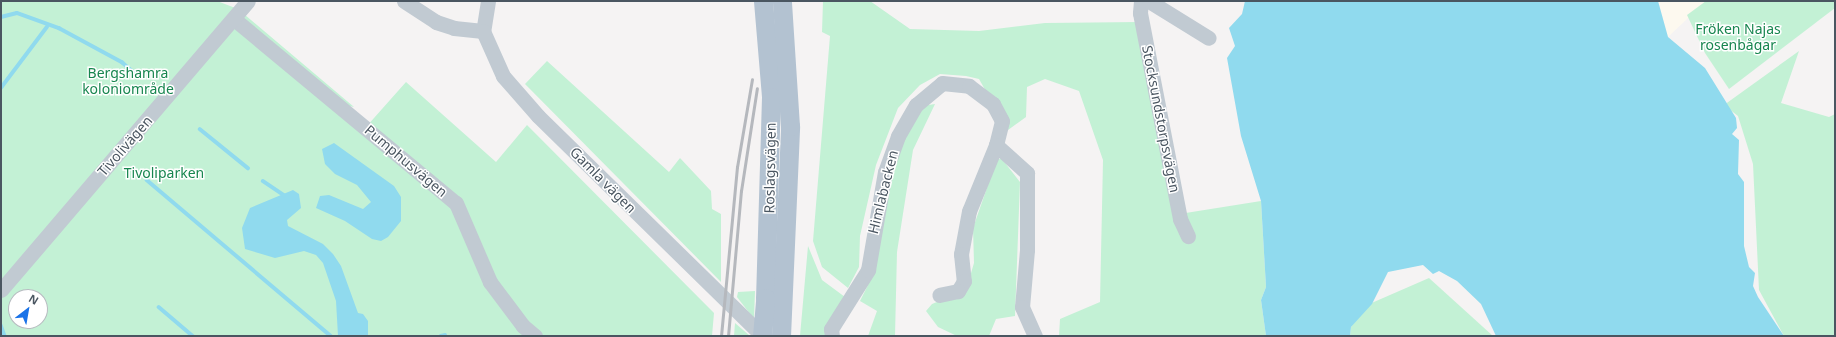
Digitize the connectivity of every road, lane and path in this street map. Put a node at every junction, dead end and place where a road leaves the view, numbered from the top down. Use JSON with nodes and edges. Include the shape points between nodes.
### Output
{"nodes":[{"id":1,"x":248,"y":1,"type":"edge"},
{"id":2,"x":404,"y":1,"type":"edge"},
{"id":3,"x":488,"y":1,"type":"edge"},
{"id":4,"x":763,"y":1,"type":"edge"},
{"id":5,"x":782,"y":1,"type":"edge"},
{"id":6,"x":1141,"y":1,"type":"edge"},
{"id":7,"x":1149,"y":1,"type":"edge"},
{"id":8,"x":420,"y":7,"type":"edge"},
{"id":9,"x":234,"y":19,"type":"junction"},
{"id":10,"x":483,"y":31,"type":"junction"},
{"id":11,"x":1210,"y":38,"type":"dead end"},
{"id":12,"x":996,"y":145,"type":"junction"},
{"id":13,"x":1188,"y":236,"type":"dead end"},
{"id":14,"x":1,"y":290,"type":"edge"},
{"id":15,"x":939,"y":295,"type":"dead end"},
{"id":16,"x":1032,"y":330,"type":"edge"},
{"id":17,"x":535,"y":336,"type":"edge"},
{"id":18,"x":763,"y":336,"type":"edge"},
{"id":19,"x":781,"y":336,"type":"edge"},
{"id":20,"x":832,"y":336,"type":"edge"}],
"edges":[{"from":1,"to":9,"type":"street","name":"Tivolivägen"},
{"from":2,"to":8,"type":"street"},
{"from":3,"to":10,"type":"street"},
{"from":4,"to":18,"type":"main road","name":"Roslagsvägen","bridge":true,"via":[[771,97]]},
{"from":5,"to":19,"type":"main road","name":"Roslagsvägen","via":[[790,126]]},
{"from":6,"to":13,"type":"street","name":"Stocksundstorpsvägen","via":[[1140,13],[1180,219]]},
{"from":7,"to":11,"type":"street"},
{"from":8,"to":10,"type":"street","via":[[454,28]]},
{"from":9,"to":14,"type":"street","name":"Tivolivägen"},
{"from":9,"to":17,"type":"street","name":"Pumphusvägen","via":[[456,203],[490,282],[523,326]]},
{"from":10,"to":18,"type":"street","name":"Gamla vägen","via":[[503,76],[538,116]]},
{"from":12,"to":15,"type":"street","name":"Himlabacken","via":[[969,211],[961,254],[964,281],[958,291]]},
{"from":12,"to":16,"type":"street","via":[[1027,173],[1028,250],[1022,307]]},
{"from":12,"to":20,"type":"street","name":"Himlabacken","via":[[1002,121],[993,104],[969,86],[942,83],[916,105],[898,136],[885,172],[868,270],[831,329]]}]}
